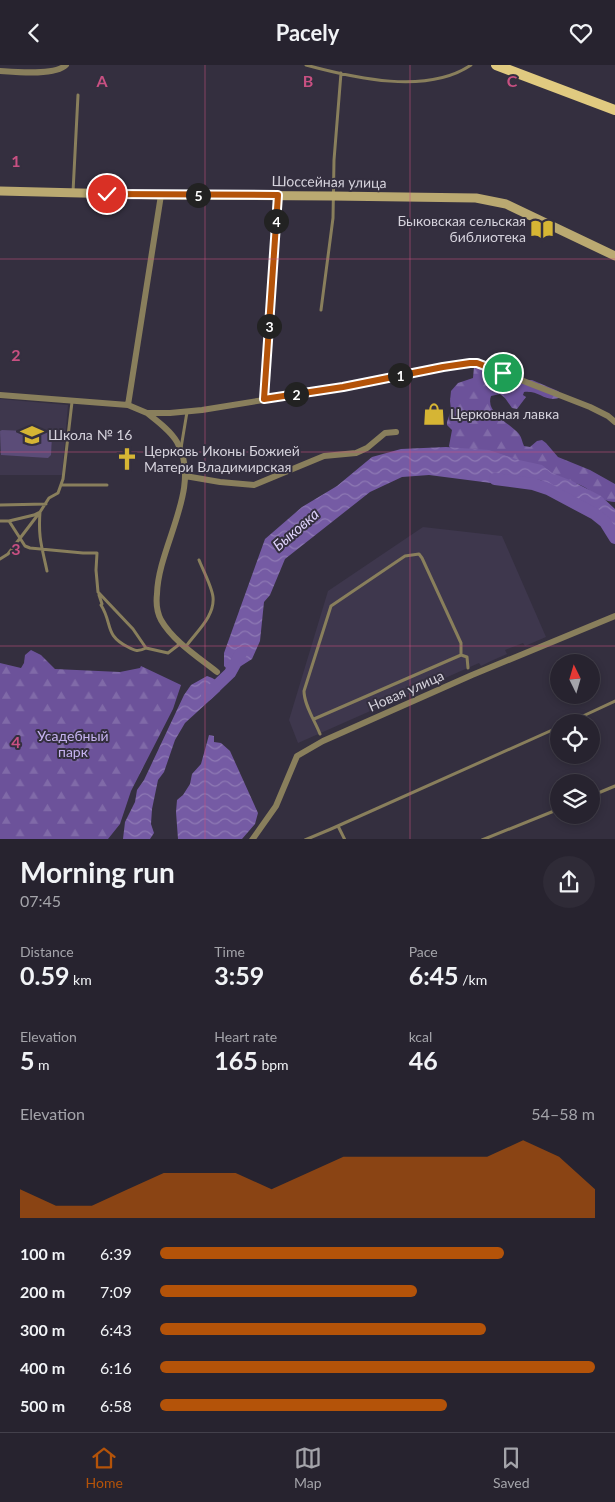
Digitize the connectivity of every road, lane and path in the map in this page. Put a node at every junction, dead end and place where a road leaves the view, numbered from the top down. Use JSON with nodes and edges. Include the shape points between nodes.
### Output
{"nodes":[{"id":1,"x":66,"y":65,"type":"edge"},
{"id":2,"x":306,"y":65,"type":"edge"},
{"id":3,"x":471,"y":65,"type":"edge"},
{"id":4,"x":496,"y":65,"type":"edge"},
{"id":5,"x":0,"y":71,"type":"edge"},
{"id":6,"x":341,"y":73,"type":"junction"},
{"id":7,"x":78,"y":95,"type":"dead end"},
{"id":8,"x":615,"y":110,"type":"edge"},
{"id":9,"x":0,"y":191,"type":"edge"},
{"id":10,"x":73,"y":193,"type":"junction"},
{"id":11,"x":161,"y":195,"type":"junction"},
{"id":12,"x":278,"y":195,"type":"junction"},
{"id":13,"x":333,"y":195,"type":"junction"},
{"id":14,"x":615,"y":256,"type":"edge"},
{"id":15,"x":321,"y":311,"type":"dead end"},
{"id":16,"x":0,"y":395,"type":"edge"},
{"id":17,"x":264,"y":399,"type":"junction"},
{"id":18,"x":72,"y":401,"type":"junction"},
{"id":19,"x":128,"y":405,"type":"junction"},
{"id":20,"x":187,"y":412,"type":"junction"},
{"id":21,"x":147,"y":413,"type":"junction"},
{"id":22,"x":615,"y":422,"type":"edge"},
{"id":23,"x":396,"y":432,"type":"dead end"},
{"id":24,"x":181,"y":451,"type":"junction"},
{"id":25,"x":185,"y":475,"type":"junction"},
{"id":26,"x":62,"y":485,"type":"junction"},
{"id":27,"x":108,"y":485,"type":"dead end"},
{"id":28,"x":46,"y":504,"type":"junction"},
{"id":29,"x":0,"y":505,"type":"edge"},
{"id":30,"x":40,"y":512,"type":"junction"},
{"id":31,"x":0,"y":521,"type":"edge"},
{"id":32,"x":9,"y":521,"type":"junction"},
{"id":33,"x":20,"y":539,"type":"junction"},
{"id":34,"x":40,"y":549,"type":"junction"},
{"id":35,"x":0,"y":559,"type":"edge"},
{"id":36,"x":199,"y":560,"type":"dead end"},
{"id":37,"x":47,"y":571,"type":"dead end"},
{"id":38,"x":98,"y":592,"type":"junction"},
{"id":39,"x":615,"y":615,"type":"edge"},
{"id":40,"x":184,"y":644,"type":"junction"},
{"id":41,"x":146,"y":648,"type":"junction"},
{"id":42,"x":461,"y":655,"type":"junction"},
{"id":43,"x":468,"y":668,"type":"dead end"},
{"id":44,"x":217,"y":672,"type":"dead end"},
{"id":45,"x":615,"y":701,"type":"edge"},
{"id":46,"x":587,"y":714,"type":"edge"},
{"id":47,"x":314,"y":719,"type":"junction"},
{"id":48,"x":550,"y":731,"type":"edge"},
{"id":49,"x":320,"y":734,"type":"dead end"},
{"id":50,"x":615,"y":786,"type":"edge"},
{"id":51,"x":600,"y":792,"type":"edge"},
{"id":52,"x":550,"y":813,"type":"edge"},
{"id":53,"x":338,"y":826,"type":"junction"},
{"id":54,"x":252,"y":839,"type":"edge"},
{"id":55,"x":305,"y":839,"type":"edge"},
{"id":56,"x":345,"y":839,"type":"edge"},
{"id":57,"x":482,"y":839,"type":"edge"}],
"edges":[{"from":1,"to":5,"type":"street","via":[[54,71]]},
{"from":2,"to":6,"type":"lane"},
{"from":3,"to":6,"type":"lane","via":[[448,77],[424,82],[399,82]]},
{"from":4,"to":8,"type":"main road"},
{"from":6,"to":13,"type":"lane"},
{"from":7,"to":10,"type":"lane"},
{"from":9,"to":10,"type":"street","name":"Шоссейная улица"},
{"from":10,"to":11,"type":"street","name":"Шоссейная улица"},
{"from":11,"to":12,"type":"street","name":"Шоссейная улица"},
{"from":11,"to":19,"type":"street"},
{"from":12,"to":13,"type":"street","name":"Шоссейная улица"},
{"from":12,"to":17,"type":"street"},
{"from":13,"to":14,"type":"street","name":"Шоссейная улица","via":[[488,200],[525,212]]},
{"from":13,"to":15,"type":"lane"},
{"from":16,"to":18,"type":"street"},
{"from":17,"to":20,"type":"street"},
{"from":17,"to":22,"type":"street","via":[[477,363],[590,407]]},
{"from":18,"to":19,"type":"street"},
{"from":18,"to":26,"type":"lane"},
{"from":19,"to":21,"type":"street"},
{"from":20,"to":21,"type":"street"},
{"from":20,"to":24,"type":"lane"},
{"from":21,"to":24,"type":"street","via":[[174,438]]},
{"from":23,"to":25,"type":"street","via":[[385,433],[356,453],[324,456],[254,485]]},
{"from":24,"to":25,"type":"street"},
{"from":25,"to":40,"type":"street","via":[[157,595],[161,620]]},
{"from":26,"to":27,"type":"lane"},
{"from":26,"to":28,"type":"lane"},
{"from":28,"to":29,"type":"lane"},
{"from":28,"to":30,"type":"lane"},
{"from":30,"to":32,"type":"lane"},
{"from":30,"to":33,"type":"lane"},
{"from":30,"to":34,"type":"lane"},
{"from":31,"to":32,"type":"lane"},
{"from":32,"to":33,"type":"lane"},
{"from":33,"to":34,"type":"lane","via":[[25,546]]},
{"from":33,"to":35,"type":"lane"},
{"from":34,"to":37,"type":"lane"},
{"from":34,"to":38,"type":"lane","via":[[98,553]]},
{"from":36,"to":40,"type":"lane","via":[[213,596],[212,605],[203,625]]},
{"from":38,"to":41,"type":"lane"},
{"from":38,"to":41,"type":"lane","via":[[113,637],[135,651]]},
{"from":39,"to":54,"type":"street","name":"Новая улица","via":[[472,675],[297,756],[276,806]]},
{"from":40,"to":41,"type":"lane","via":[[168,653]]},
{"from":40,"to":44,"type":"street"},
{"from":42,"to":43,"type":"lane","via":[[466,657]]},
{"from":42,"to":47,"type":"lane"},
{"from":42,"to":47,"type":"lane","via":[[461,643],[422,557],[419,554],[405,556],[331,606],[304,691]]},
{"from":45,"to":46,"type":"lane"},
{"from":47,"to":49,"type":"lane"},
{"from":48,"to":53,"type":"lane"},
{"from":50,"to":51,"type":"lane"},
{"from":52,"to":57,"type":"lane"},
{"from":53,"to":55,"type":"lane"},
{"from":53,"to":56,"type":"lane"}]}
